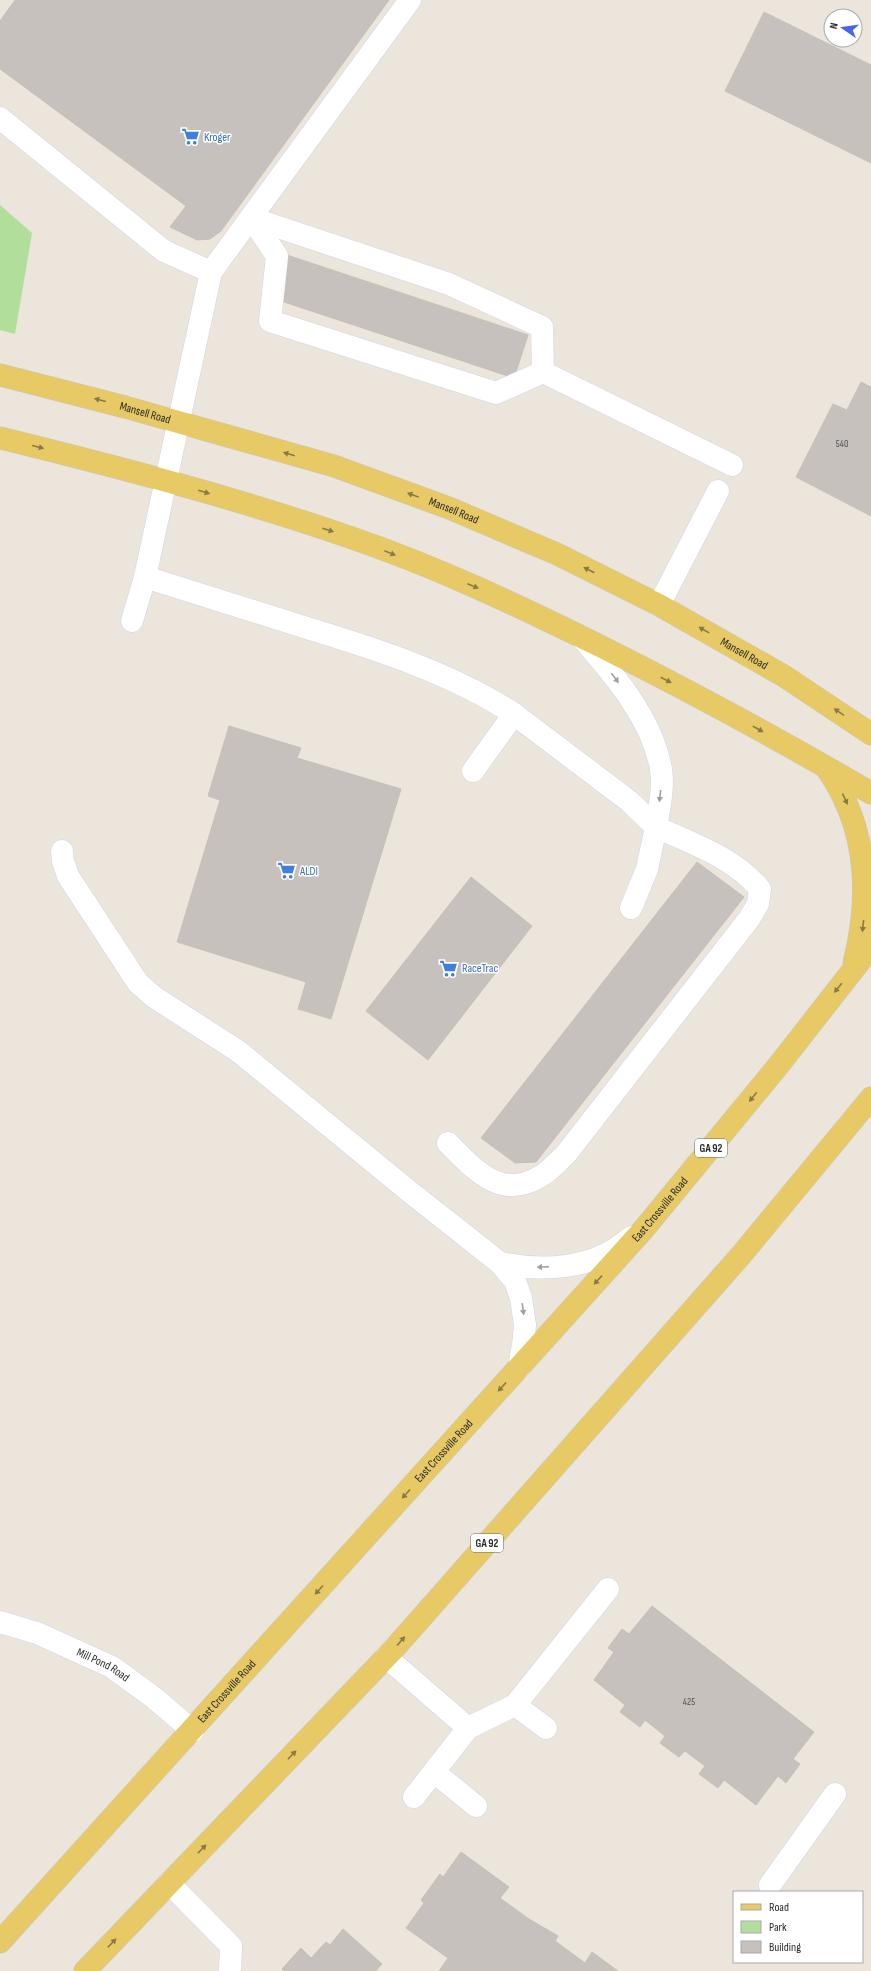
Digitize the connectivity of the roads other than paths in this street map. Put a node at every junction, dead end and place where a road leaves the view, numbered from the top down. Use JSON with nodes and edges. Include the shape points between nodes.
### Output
{"nodes":[{"id":1,"x":410,"y":0,"type":"edge"},
{"id":2,"x":0,"y":118,"type":"edge"},
{"id":3,"x":251,"y":218,"type":"junction"},
{"id":4,"x":211,"y":272,"type":"junction"},
{"id":5,"x":543,"y":372,"type":"junction"},
{"id":6,"x":0,"y":374,"type":"edge"},
{"id":7,"x":178,"y":422,"type":"junction"},
{"id":8,"x":0,"y":438,"type":"edge"},
{"id":9,"x":732,"y":465,"type":"dead end"},
{"id":10,"x":167,"y":481,"type":"junction"},
{"id":11,"x":718,"y":491,"type":"dead end"},
{"id":12,"x":145,"y":577,"type":"junction"},
{"id":13,"x":659,"y":605,"type":"junction"},
{"id":14,"x":132,"y":621,"type":"dead end"},
{"id":15,"x":581,"y":637,"type":"junction"},
{"id":16,"x":514,"y":714,"type":"junction"},
{"id":17,"x":871,"y":734,"type":"edge"},
{"id":18,"x":825,"y":766,"type":"junction"},
{"id":19,"x":473,"y":771,"type":"dead end"},
{"id":20,"x":871,"y":793,"type":"edge"},
{"id":21,"x":656,"y":827,"type":"junction"},
{"id":22,"x":62,"y":851,"type":"dead end"},
{"id":23,"x":631,"y":908,"type":"dead end"},
{"id":24,"x":871,"y":947,"type":"edge"},
{"id":25,"x":852,"y":970,"type":"junction"},
{"id":26,"x":871,"y":1098,"type":"edge"},
{"id":27,"x":448,"y":1143,"type":"dead end"},
{"id":28,"x":643,"y":1230,"type":"junction"},
{"id":29,"x":500,"y":1263,"type":"junction"},
{"id":30,"x":518,"y":1368,"type":"junction"},
{"id":31,"x":608,"y":1589,"type":"dead end"},
{"id":32,"x":0,"y":1622,"type":"edge"},
{"id":33,"x":386,"y":1657,"type":"junction"},
{"id":34,"x":515,"y":1705,"type":"junction"},
{"id":35,"x":468,"y":1728,"type":"junction"},
{"id":36,"x":546,"y":1728,"type":"dead end"},
{"id":37,"x":192,"y":1731,"type":"junction"},
{"id":38,"x":434,"y":1772,"type":"junction"},
{"id":39,"x":835,"y":1794,"type":"dead end"},
{"id":40,"x":414,"y":1797,"type":"dead end"},
{"id":41,"x":476,"y":1806,"type":"dead end"},
{"id":42,"x":169,"y":1883,"type":"junction"},
{"id":43,"x":770,"y":1885,"type":"dead end"},
{"id":44,"x":0,"y":1942,"type":"edge"},
{"id":45,"x":85,"y":1971,"type":"edge"},
{"id":46,"x":230,"y":1971,"type":"edge"}],
"edges":[{"from":1,"to":3,"type":"street"},
{"from":2,"to":4,"type":"street","via":[[164,251]]},
{"from":3,"to":4,"type":"street"},
{"from":3,"to":5,"type":"street","via":[[449,284],[542,327]]},
{"from":3,"to":5,"type":"street","via":[[277,256],[270,321],[496,392]]},
{"from":4,"to":7,"type":"street"},
{"from":5,"to":9,"type":"street"},
{"from":7,"to":6,"type":"main road","name":"Mansell Road","one_way":true},
{"from":7,"to":10,"type":"street"},
{"from":13,"to":7,"type":"main road","name":"Mansell Road","one_way":true,"via":[[557,554],[449,508],[334,466]]},
{"from":8,"to":10,"type":"main road","one_way":true},
{"from":10,"to":12,"type":"street"},
{"from":10,"to":15,"type":"main road","one_way":true,"via":[[353,538],[489,593]]},
{"from":11,"to":13,"type":"street"},
{"from":12,"to":14,"type":"street"},
{"from":12,"to":16,"type":"street","via":[[374,649],[476,692]]},
{"from":17,"to":13,"type":"main road","name":"Mansell Road","one_way":true,"via":[[784,676]]},
{"from":15,"to":18,"type":"main road","one_way":true,"via":[[693,693]]},
{"from":15,"to":21,"type":"street","one_way":true,"via":[[633,704],[650,734],[661,770],[661,795]]},
{"from":16,"to":19,"type":"street"},
{"from":16,"to":21,"type":"street","via":[[629,802]]},
{"from":18,"to":20,"type":"main road"},
{"from":18,"to":25,"type":"main road","one_way":true,"via":[[846,800],[862,852],[865,907],[862,933]]},
{"from":21,"to":23,"type":"street","via":[[647,869]]},
{"from":21,"to":27,"type":"street","via":[[721,856],[750,877],[760,889],[758,904],[750,919],[566,1154],[541,1176],[518,1186],[499,1184],[480,1174]]},
{"from":22,"to":29,"type":"street","via":[[68,876],[138,983],[154,997],[238,1051]]},
{"from":24,"to":25,"type":"main road","name":"East Crossville Road","number":"GA 92"},
{"from":25,"to":28,"type":"main road","name":"East Crossville Road","number":"GA 92","one_way":true,"via":[[778,1066]]},
{"from":33,"to":26,"type":"main road","number":"GA 92","one_way":true,"via":[[742,1254]]},
{"from":28,"to":29,"type":"street","one_way":true,"via":[[606,1254],[579,1263],[523,1268]]},
{"from":28,"to":30,"type":"main road","name":"East Crossville Road","number":"GA 92","one_way":true},
{"from":29,"to":30,"type":"street","one_way":true,"via":[[515,1281],[521,1298],[525,1325]]},
{"from":30,"to":37,"type":"main road","name":"East Crossville Road","number":"GA 92","one_way":true},
{"from":31,"to":34,"type":"street"},
{"from":32,"to":37,"type":"street","name":"Mill Pond Road","via":[[37,1633],[112,1667],[153,1697]]},
{"from":33,"to":35,"type":"street"},
{"from":42,"to":33,"type":"main road","number":"GA 92","one_way":true},
{"from":34,"to":35,"type":"street"},
{"from":34,"to":36,"type":"street"},
{"from":35,"to":38,"type":"street"},
{"from":37,"to":44,"type":"main road","name":"East Crossville Road","number":"GA 92"},
{"from":38,"to":40,"type":"street"},
{"from":38,"to":41,"type":"street"},
{"from":39,"to":43,"type":"street"},
{"from":45,"to":42,"type":"main road","number":"GA 92","one_way":true},
{"from":42,"to":46,"type":"street","via":[[231,1946]]}]}
